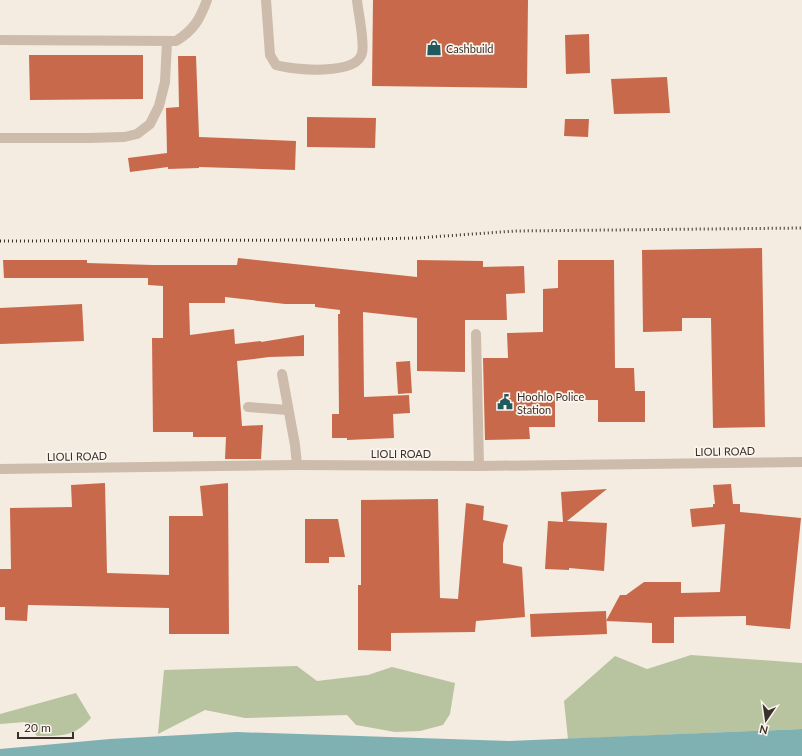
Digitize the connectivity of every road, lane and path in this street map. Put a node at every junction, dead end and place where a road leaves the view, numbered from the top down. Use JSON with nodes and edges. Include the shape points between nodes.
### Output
{"nodes":[{"id":1,"x":207,"y":0,"type":"edge"},
{"id":2,"x":266,"y":0,"type":"edge"},
{"id":3,"x":357,"y":0,"type":"edge"},
{"id":4,"x":0,"y":40,"type":"edge"},
{"id":5,"x":167,"y":42,"type":"junction"},
{"id":6,"x":0,"y":138,"type":"edge"},
{"id":7,"x":476,"y":334,"type":"dead end"},
{"id":8,"x":282,"y":374,"type":"dead end"},
{"id":9,"x":248,"y":407,"type":"dead end"},
{"id":10,"x":288,"y":410,"type":"junction"},
{"id":11,"x":802,"y":462,"type":"edge"},
{"id":12,"x":297,"y":465,"type":"junction"},
{"id":13,"x":478,"y":466,"type":"junction"},
{"id":14,"x":0,"y":470,"type":"edge"}],
"edges":[{"from":1,"to":5,"type":"street","via":[[199,21],[185,36]]},
{"from":2,"to":3,"type":"street","via":[[270,55],[276,64],[288,69],[318,70],[344,68],[358,61],[363,52]]},
{"from":4,"to":5,"type":"street"},
{"from":5,"to":6,"type":"street","via":[[165,82],[160,106],[150,124],[137,134],[124,137]]},
{"from":7,"to":13,"type":"street"},
{"from":8,"to":10,"type":"street"},
{"from":9,"to":10,"type":"street"},
{"from":10,"to":12,"type":"street"},
{"from":11,"to":13,"type":"street","name":"LIOLI ROAD"},
{"from":12,"to":13,"type":"street","name":"LIOLI ROAD"},
{"from":12,"to":14,"type":"street","name":"LIOLI ROAD"}]}
